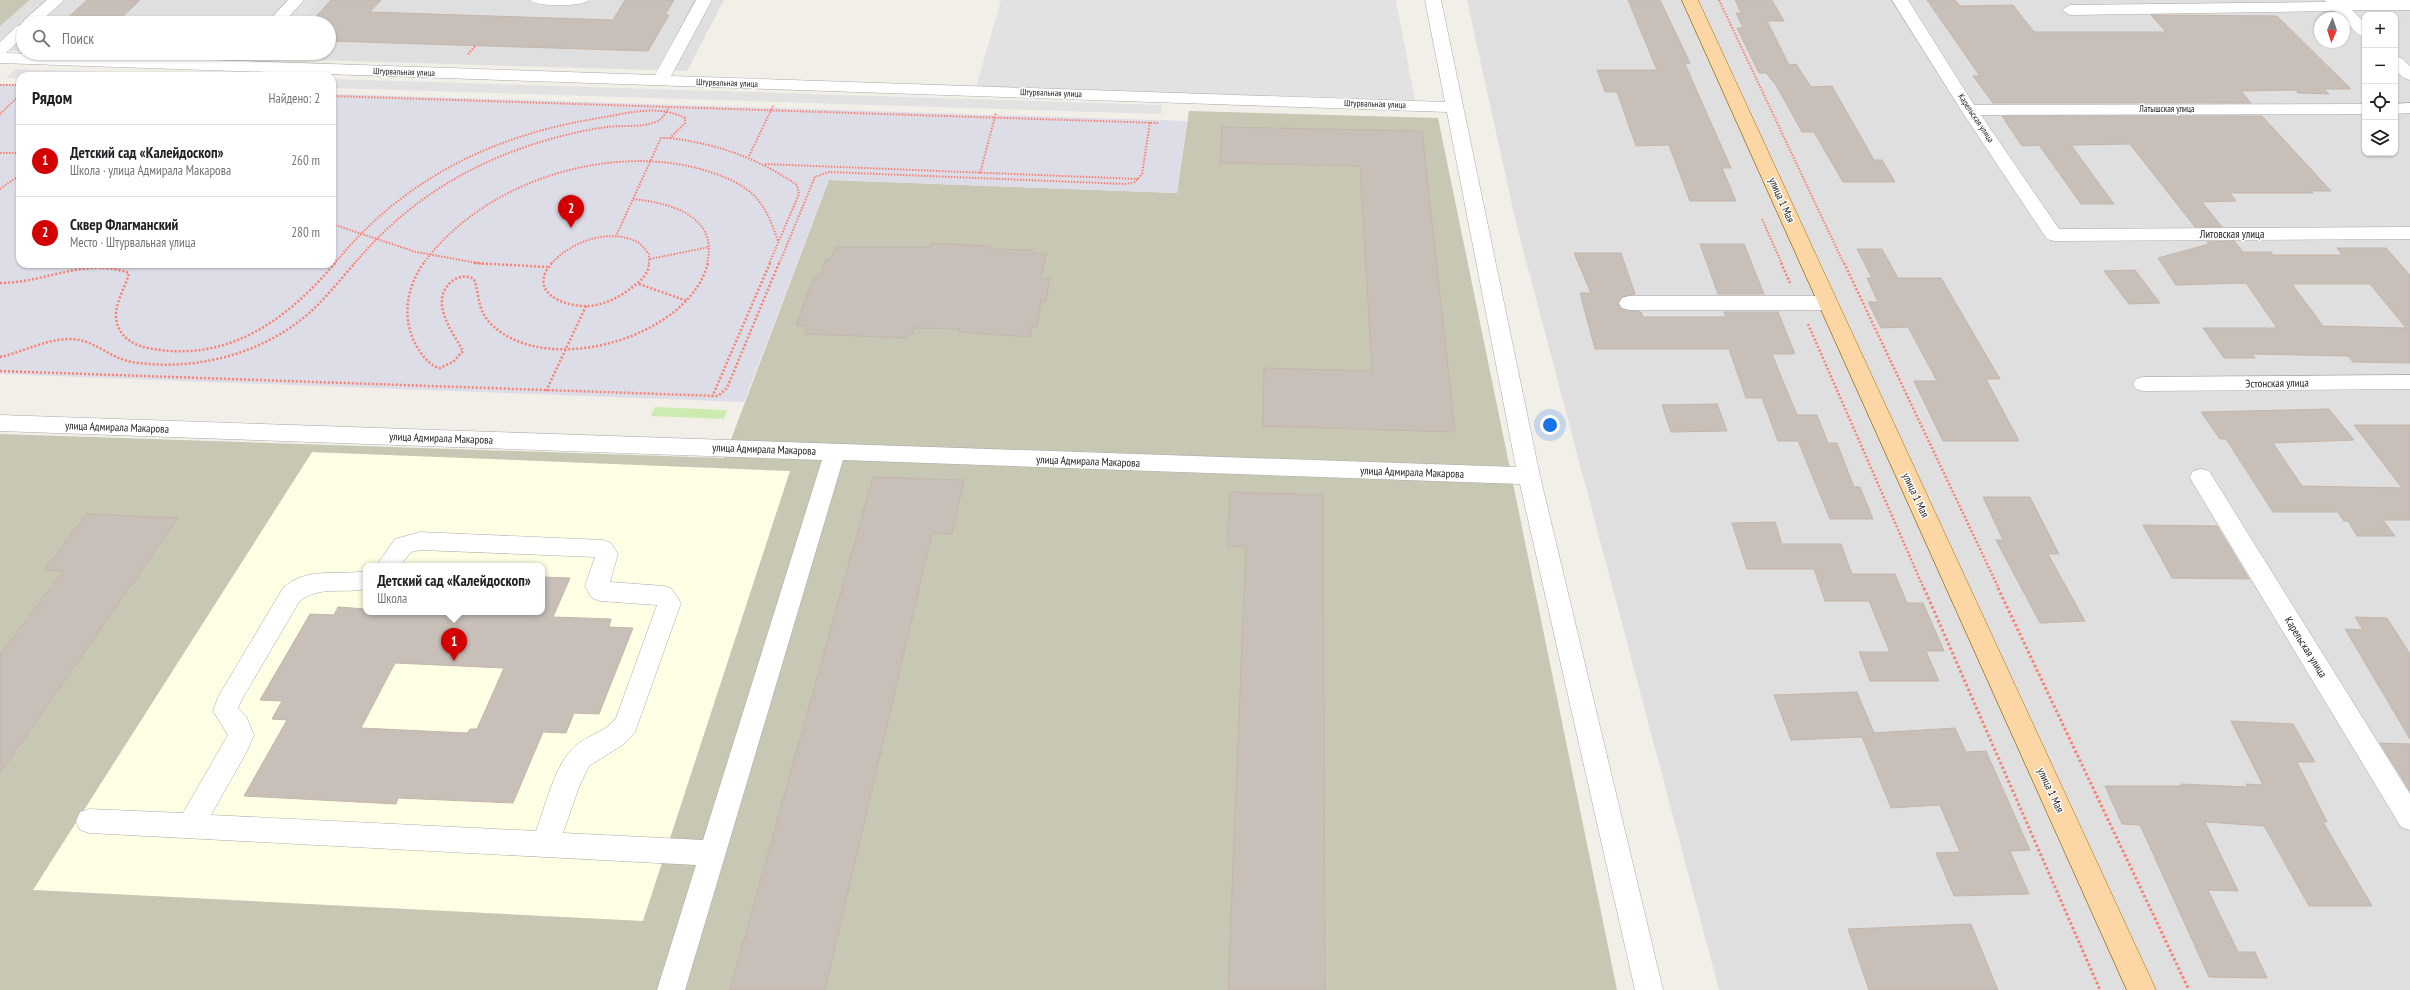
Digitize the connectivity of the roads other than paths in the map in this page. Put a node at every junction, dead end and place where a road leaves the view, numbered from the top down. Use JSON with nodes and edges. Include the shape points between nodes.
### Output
{"nodes":[{"id":1,"x":56,"y":0,"type":"edge"},
{"id":2,"x":296,"y":0,"type":"edge"},
{"id":3,"x":538,"y":0,"type":"edge"},
{"id":4,"x":581,"y":0,"type":"edge"},
{"id":5,"x":704,"y":0,"type":"edge"},
{"id":6,"x":1433,"y":0,"type":"edge"},
{"id":7,"x":1690,"y":0,"type":"edge"},
{"id":8,"x":1900,"y":0,"type":"edge"},
{"id":9,"x":2335,"y":2,"type":"edge"},
{"id":10,"x":2410,"y":5,"type":"edge"},
{"id":11,"x":2070,"y":10,"type":"dead end"},
{"id":12,"x":38,"y":16,"type":"edge"},
{"id":13,"x":281,"y":16,"type":"edge"},
{"id":14,"x":2362,"y":29,"type":"edge"},
{"id":15,"x":16,"y":35,"type":"edge"},
{"id":16,"x":0,"y":50,"type":"edge"},
{"id":17,"x":0,"y":58,"type":"edge"},
{"id":18,"x":16,"y":59,"type":"edge"},
{"id":19,"x":59,"y":60,"type":"edge"},
{"id":20,"x":242,"y":60,"type":"edge"},
{"id":21,"x":2398,"y":64,"type":"edge"},
{"id":22,"x":236,"y":66,"type":"junction"},
{"id":23,"x":2410,"y":75,"type":"edge"},
{"id":24,"x":660,"y":80,"type":"junction"},
{"id":25,"x":1455,"y":107,"type":"junction"},
{"id":26,"x":2398,"y":108,"type":"edge"},
{"id":27,"x":2410,"y":108,"type":"edge"},
{"id":28,"x":2362,"y":109,"type":"edge"},
{"id":29,"x":1969,"y":110,"type":"junction"},
{"id":30,"x":2410,"y":233,"type":"edge"},
{"id":31,"x":2054,"y":235,"type":"joint"},
{"id":32,"x":1629,"y":303,"type":"dead end"},
{"id":33,"x":1828,"y":303,"type":"junction"},
{"id":34,"x":2410,"y":382,"type":"edge"},
{"id":35,"x":2143,"y":384,"type":"dead end"},
{"id":36,"x":0,"y":423,"type":"edge"},
{"id":37,"x":835,"y":452,"type":"junction"},
{"id":38,"x":1529,"y":476,"type":"junction"},
{"id":39,"x":2201,"y":477,"type":"dead end"},
{"id":40,"x":389,"y":563,"type":"edge"},
{"id":41,"x":363,"y":580,"type":"edge"},
{"id":42,"x":2408,"y":811,"type":"edge"},
{"id":43,"x":89,"y":821,"type":"dead end"},
{"id":44,"x":190,"y":826,"type":"junction"},
{"id":45,"x":545,"y":844,"type":"junction"},
{"id":46,"x":713,"y":852,"type":"junction"},
{"id":47,"x":671,"y":990,"type":"edge"},
{"id":48,"x":1649,"y":990,"type":"edge"},
{"id":49,"x":2142,"y":990,"type":"edge"}],
"edges":[{"from":1,"to":12,"type":"street"},
{"from":2,"to":13,"type":"street"},
{"from":3,"to":4,"type":"street"},
{"from":5,"to":24,"type":"street"},
{"from":6,"to":25,"type":"street"},
{"from":7,"to":33,"type":"main road","name":"улица 1 Мая"},
{"from":8,"to":29,"type":"street","name":"Карельская улица"},
{"from":9,"to":10,"type":"street"},
{"from":9,"to":11,"type":"street"},
{"from":9,"to":14,"type":"street"},
{"from":15,"to":16,"type":"street"},
{"from":17,"to":18,"type":"street","name":"Штурвальная улица"},
{"from":19,"to":22,"type":"street","name":"Штурвальная улица"},
{"from":20,"to":22,"type":"street"},
{"from":21,"to":23,"type":"street"},
{"from":22,"to":24,"type":"street","name":"Штурвальная улица"},
{"from":24,"to":25,"type":"street","name":"Штурвальная улица"},
{"from":25,"to":38,"type":"street"},
{"from":26,"to":27,"type":"street"},
{"from":28,"to":29,"type":"street","name":"Латышская улица"},
{"from":29,"to":31,"type":"street","name":"Карельская улица"},
{"from":30,"to":31,"type":"street","name":"Литовская улица"},
{"from":32,"to":33,"type":"street"},
{"from":33,"to":49,"type":"main road","name":"улица 1 Мая"},
{"from":34,"to":35,"type":"street","name":"Эстонская улица"},
{"from":36,"to":37,"type":"street","name":"улица Адмирала Макарова"},
{"from":37,"to":38,"type":"street","name":"улица Адмирала Макарова"},
{"from":37,"to":46,"type":"street"},
{"from":38,"to":48,"type":"street"},
{"from":39,"to":42,"type":"street","name":"Карельская улица"},
{"from":40,"to":45,"type":"street","via":[[400,546],[420,541],[603,549],[607,554],[597,579],[600,590],[664,596],[669,603],[626,724],[620,734],[581,758],[574,769]]},
{"from":41,"to":44,"type":"street","via":[[308,583],[297,588],[291,595],[230,697],[225,711],[237,724],[241,735]]},
{"from":43,"to":44,"type":"street"},
{"from":44,"to":45,"type":"street"},
{"from":45,"to":46,"type":"street"},
{"from":46,"to":47,"type":"street"}]}
